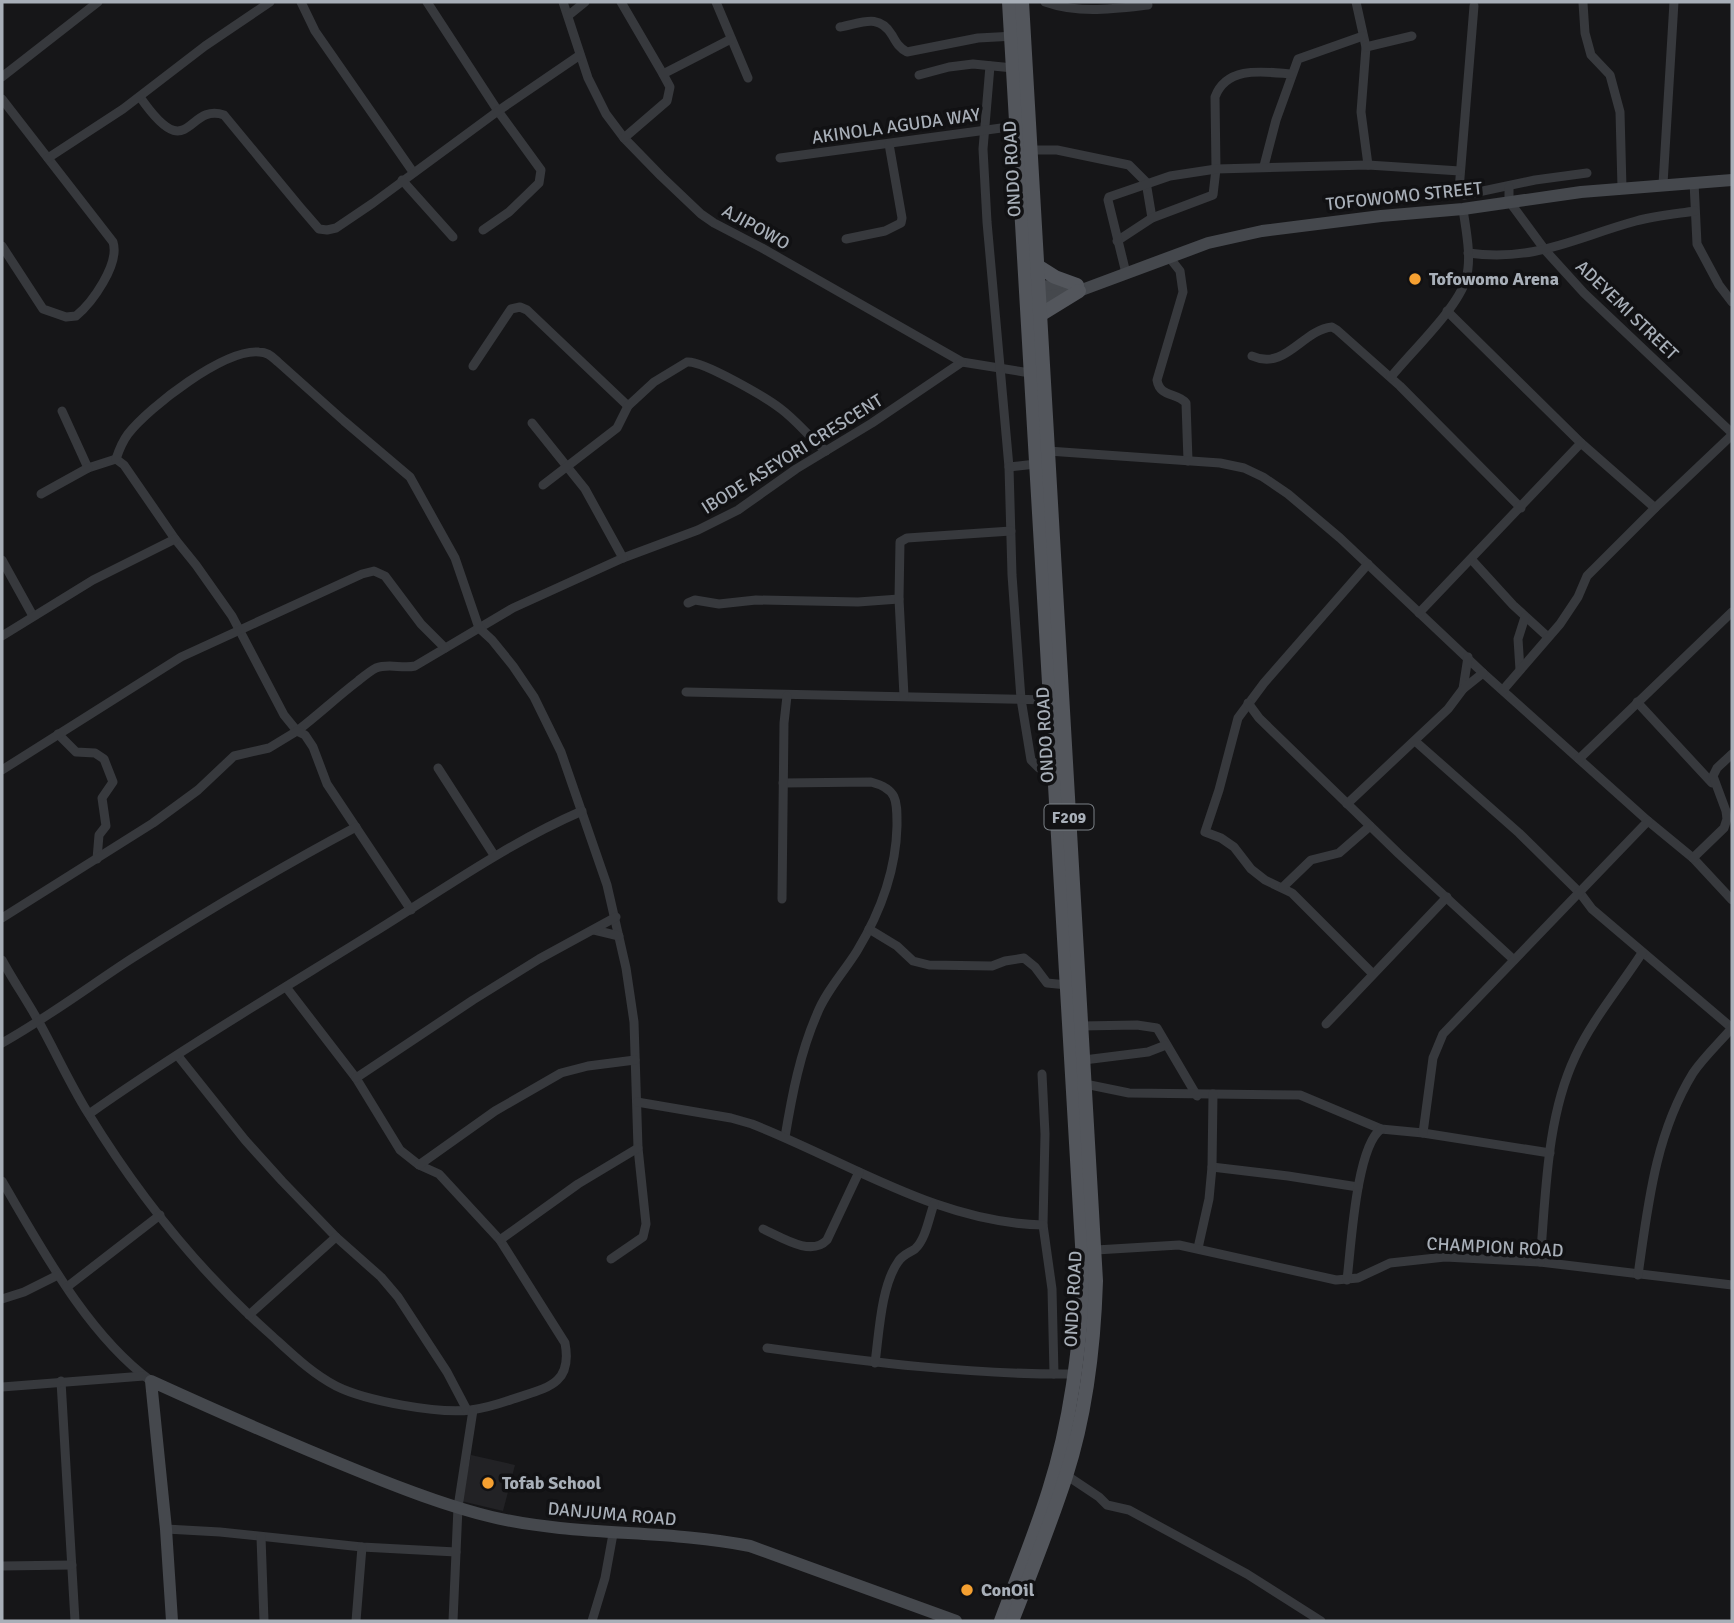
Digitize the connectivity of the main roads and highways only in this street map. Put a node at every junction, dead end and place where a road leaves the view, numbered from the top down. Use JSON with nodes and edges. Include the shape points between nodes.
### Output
{"nodes":[{"id":1,"x":1009,"y":2,"type":"edge"},
{"id":2,"x":1022,"y":2,"type":"edge"},
{"id":3,"x":1018,"y":36,"type":"junction"},
{"id":4,"x":1036,"y":265,"type":"junction"},
{"id":5,"x":1033,"y":293,"type":"junction"},
{"id":6,"x":1040,"y":315,"type":"junction"},
{"id":7,"x":1067,"y":883,"type":"junction"},
{"id":8,"x":1019,"y":1589,"type":"junction"},
{"id":9,"x":1000,"y":1621,"type":"edge"},
{"id":10,"x":1012,"y":1621,"type":"edge"}],
"edges":[{"from":1,"to":3,"type":"main road","name":"ONDO ROAD","number":"F209"},
{"from":2,"to":3,"type":"main road","name":"ONDO ROAD","number":"F209"},
{"from":3,"to":4,"type":"main road","name":"ONDO ROAD","number":"F209"},
{"from":3,"to":5,"type":"main road","name":"ONDO ROAD","number":"F209","via":[[1013,68],[1016,126]]},
{"from":4,"to":5,"type":"main road","name":"ONDO ROAD","number":"F209"},
{"from":4,"to":6,"type":"main road","via":[[1081,287]]},
{"from":5,"to":6,"type":"main road","name":"ONDO ROAD","number":"F209"},
{"from":5,"to":7,"type":"main road","name":"ONDO ROAD","number":"F209","via":[[1030,373],[1054,770]]},
{"from":6,"to":7,"type":"main road","name":"ONDO ROAD","number":"F209"},
{"from":7,"to":8,"type":"main road","name":"ONDO ROAD","number":"F209","via":[[1067,985],[1084,1279],[1068,1418]]},
{"from":7,"to":8,"type":"main road","name":"ONDO ROAD","number":"F209","via":[[1082,1026],[1096,1250],[1095,1315],[1079,1426],[1066,1475]]},
{"from":8,"to":9,"type":"main road","name":"ONDO ROAD","number":"F209"},
{"from":8,"to":10,"type":"main road","name":"ONDO ROAD","number":"F209"}]}
